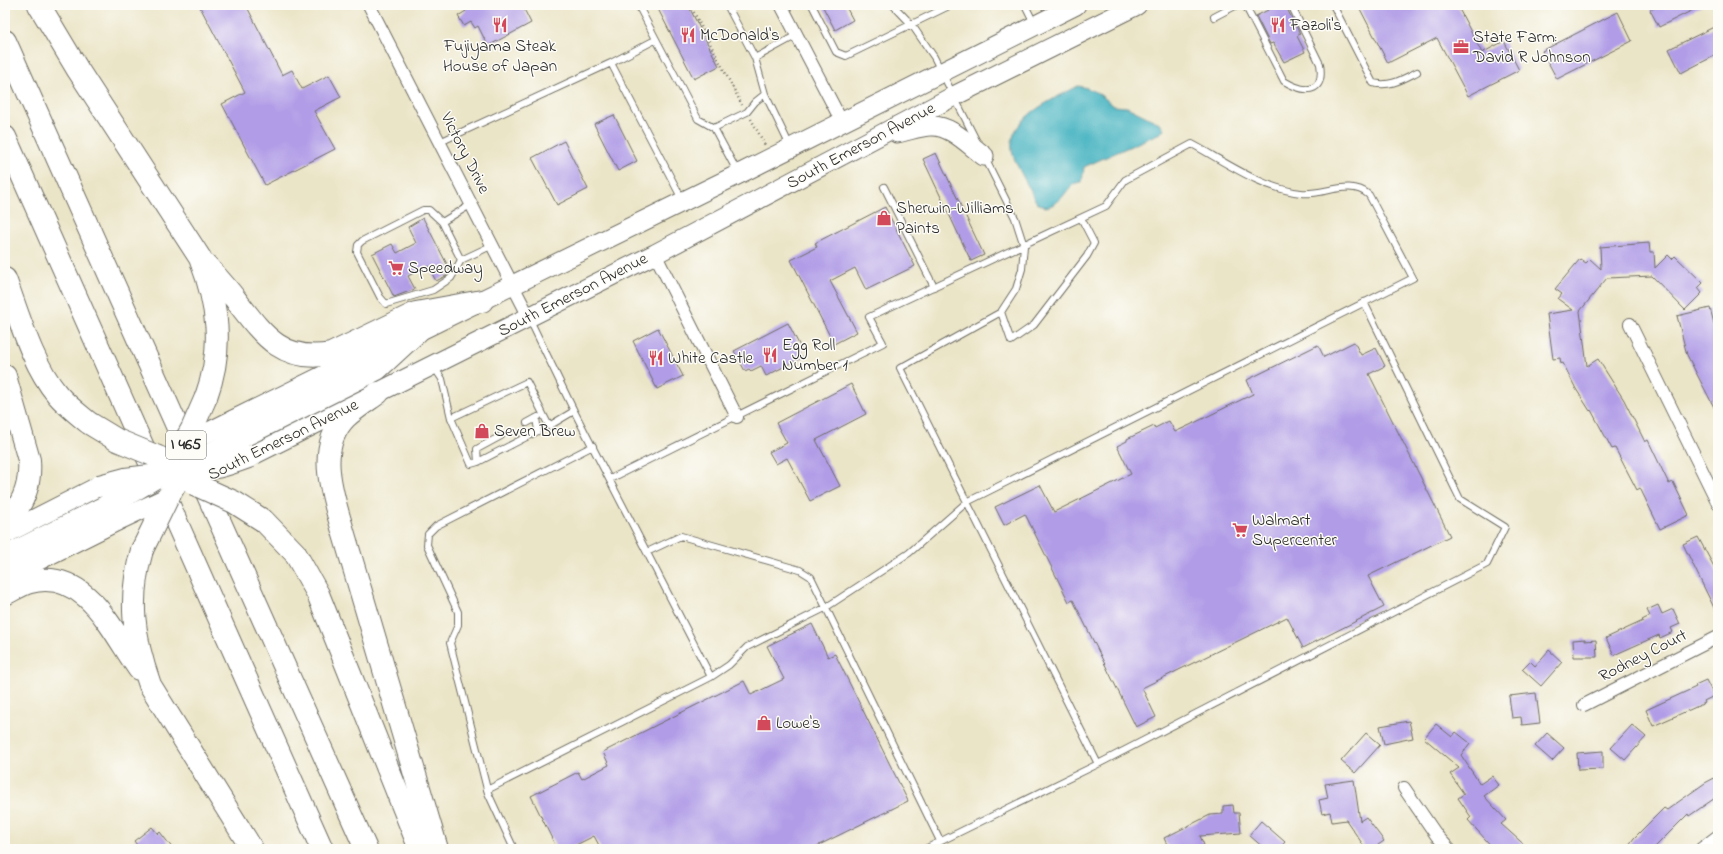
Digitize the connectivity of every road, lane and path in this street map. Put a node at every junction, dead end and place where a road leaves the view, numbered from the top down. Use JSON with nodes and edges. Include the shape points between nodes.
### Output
{"nodes":[{"id":1,"x":39,"y":5,"type":"edge"},
{"id":2,"x":369,"y":5,"type":"edge"},
{"id":3,"x":638,"y":5,"type":"edge"},
{"id":4,"x":690,"y":5,"type":"edge"},
{"id":5,"x":727,"y":5,"type":"edge"},
{"id":6,"x":781,"y":5,"type":"edge"},
{"id":7,"x":812,"y":5,"type":"edge"},
{"id":8,"x":893,"y":5,"type":"edge"},
{"id":9,"x":951,"y":5,"type":"edge"},
{"id":10,"x":1025,"y":5,"type":"edge"},
{"id":11,"x":1076,"y":5,"type":"edge"},
{"id":12,"x":1138,"y":5,"type":"edge"},
{"id":13,"x":1237,"y":5,"type":"edge"},
{"id":14,"x":1245,"y":5,"type":"edge"},
{"id":15,"x":1291,"y":5,"type":"edge"},
{"id":16,"x":1333,"y":5,"type":"edge"},
{"id":17,"x":1214,"y":17,"type":"dead end"},
{"id":18,"x":912,"y":25,"type":"junction"},
{"id":19,"x":1035,"y":25,"type":"junction"},
{"id":20,"x":797,"y":35,"type":"junction"},
{"id":21,"x":5,"y":40,"type":"edge"},
{"id":22,"x":655,"y":40,"type":"junction"},
{"id":23,"x":755,"y":58,"type":"junction"},
{"id":24,"x":611,"y":63,"type":"junction"},
{"id":25,"x":942,"y":72,"type":"junction"},
{"id":26,"x":1417,"y":72,"type":"dead end"},
{"id":27,"x":764,"y":94,"type":"junction"},
{"id":28,"x":954,"y":96,"type":"junction"},
{"id":29,"x":747,"y":112,"type":"junction"},
{"id":30,"x":842,"y":122,"type":"junction"},
{"id":31,"x":714,"y":128,"type":"junction"},
{"id":32,"x":878,"y":136,"type":"junction"},
{"id":33,"x":5,"y":137,"type":"edge"},
{"id":34,"x":440,"y":142,"type":"junction"},
{"id":35,"x":766,"y":147,"type":"dead end"},
{"id":36,"x":791,"y":148,"type":"junction"},
{"id":37,"x":984,"y":156,"type":"junction"},
{"id":38,"x":739,"y":174,"type":"junction"},
{"id":39,"x":884,"y":187,"type":"dead end"},
{"id":40,"x":682,"y":201,"type":"junction"},
{"id":41,"x":472,"y":204,"type":"junction"},
{"id":42,"x":1080,"y":218,"type":"junction"},
{"id":43,"x":442,"y":222,"type":"junction"},
{"id":44,"x":1023,"y":244,"type":"junction"},
{"id":45,"x":493,"y":245,"type":"junction"},
{"id":46,"x":655,"y":254,"type":"junction"},
{"id":47,"x":200,"y":258,"type":"junction"},
{"id":48,"x":461,"y":260,"type":"junction"},
{"id":49,"x":5,"y":279,"type":"edge"},
{"id":50,"x":513,"y":285,"type":"junction"},
{"id":51,"x":934,"y":286,"type":"junction"},
{"id":52,"x":433,"y":290,"type":"junction"},
{"id":53,"x":482,"y":301,"type":"joint"},
{"id":54,"x":1364,"y":302,"type":"junction"},
{"id":55,"x":1001,"y":312,"type":"junction"},
{"id":56,"x":423,"y":316,"type":"junction"},
{"id":57,"x":529,"y":317,"type":"junction"},
{"id":58,"x":1630,"y":324,"type":"dead end"},
{"id":59,"x":434,"y":365,"type":"junction"},
{"id":60,"x":5,"y":376,"type":"edge"},
{"id":61,"x":378,"y":393,"type":"junction"},
{"id":62,"x":574,"y":411,"type":"junction"},
{"id":63,"x":539,"y":416,"type":"junction"},
{"id":64,"x":737,"y":417,"type":"junction"},
{"id":65,"x":451,"y":418,"type":"junction"},
{"id":66,"x":527,"y":423,"type":"dead end"},
{"id":67,"x":501,"y":436,"type":"dead end"},
{"id":68,"x":242,"y":438,"type":"junction"},
{"id":69,"x":183,"y":445,"type":"junction"},
{"id":70,"x":593,"y":446,"type":"junction"},
{"id":71,"x":478,"y":462,"type":"junction"},
{"id":72,"x":175,"y":471,"type":"junction"},
{"id":73,"x":610,"y":479,"type":"junction"},
{"id":74,"x":168,"y":497,"type":"junction"},
{"id":75,"x":967,"y":502,"type":"junction"},
{"id":76,"x":108,"y":504,"type":"junction"},
{"id":77,"x":1718,"y":504,"type":"edge"},
{"id":78,"x":5,"y":523,"type":"edge"},
{"id":79,"x":5,"y":534,"type":"edge"},
{"id":80,"x":647,"y":552,"type":"junction"},
{"id":81,"x":5,"y":557,"type":"edge"},
{"id":82,"x":5,"y":578,"type":"edge"},
{"id":83,"x":5,"y":594,"type":"edge"},
{"id":84,"x":825,"y":608,"type":"junction"},
{"id":85,"x":1718,"y":637,"type":"edge"},
{"id":86,"x":711,"y":677,"type":"junction"},
{"id":87,"x":150,"y":685,"type":"junction"},
{"id":88,"x":1584,"y":705,"type":"dead end"},
{"id":89,"x":1098,"y":764,"type":"junction"},
{"id":90,"x":1404,"y":788,"type":"dead end"},
{"id":91,"x":487,"y":790,"type":"junction"},
{"id":92,"x":1718,"y":836,"type":"edge"},
{"id":93,"x":940,"y":841,"type":"junction"},
{"id":94,"x":252,"y":849,"type":"edge"},
{"id":95,"x":322,"y":849,"type":"edge"},
{"id":96,"x":366,"y":849,"type":"edge"},
{"id":97,"x":420,"y":849,"type":"edge"},
{"id":98,"x":437,"y":849,"type":"edge"},
{"id":99,"x":514,"y":849,"type":"edge"},
{"id":100,"x":925,"y":849,"type":"edge"},
{"id":101,"x":1449,"y":849,"type":"edge"},
{"id":102,"x":1701,"y":849,"type":"edge"}],
"edges":[{"from":1,"to":47,"type":"highway"},
{"from":2,"to":34,"type":"street","name":"Victory Drive"},
{"from":3,"to":22,"type":"lane"},
{"from":4,"to":29,"type":"path"},
{"from":5,"to":23,"type":"lane"},
{"from":6,"to":20,"type":"street"},
{"from":7,"to":18,"type":"lane","via":[[836,52],[846,56]]},
{"from":8,"to":18,"type":"lane"},
{"from":9,"to":18,"type":"lane"},
{"from":10,"to":19,"type":"lane"},
{"from":11,"to":19,"type":"main road","name":"South Emerson Avenue"},
{"from":12,"to":28,"type":"main road","name":"South Emerson Avenue"},
{"from":13,"to":17,"type":"lane"},
{"from":14,"to":15,"type":"lane","via":[[1284,81],[1306,90],[1319,84],[1320,64]]},
{"from":16,"to":26,"type":"lane","via":[[1373,83],[1394,83]]},
{"from":18,"to":25,"type":"lane"},
{"from":19,"to":25,"type":"main road","name":"South Emerson Avenue"},
{"from":20,"to":23,"type":"lane"},
{"from":20,"to":30,"type":"street"},
{"from":21,"to":96,"type":"highway","number":"I 465"},
{"from":22,"to":24,"type":"lane"},
{"from":22,"to":31,"type":"lane","via":[[698,118]]},
{"from":23,"to":27,"type":"lane"},
{"from":24,"to":34,"type":"lane"},
{"from":24,"to":40,"type":"lane"},
{"from":25,"to":28,"type":"lane"},
{"from":25,"to":30,"type":"main road","name":"South Emerson Avenue"},
{"from":27,"to":29,"type":"lane"},
{"from":27,"to":36,"type":"lane"},
{"from":28,"to":32,"type":"main road","name":"South Emerson Avenue"},
{"from":28,"to":37,"type":"lane"},
{"from":29,"to":31,"type":"lane"},
{"from":29,"to":35,"type":"path"},
{"from":30,"to":36,"type":"main road","name":"South Emerson Avenue"},
{"from":31,"to":38,"type":"lane"},
{"from":32,"to":37,"type":"main road","via":[[931,126],[944,128]]},
{"from":32,"to":46,"type":"main road","name":"South Emerson Avenue"},
{"from":33,"to":95,"type":"highway","number":"I 465"},
{"from":34,"to":41,"type":"street","name":"Victory Drive"},
{"from":36,"to":38,"type":"main road","name":"South Emerson Avenue"},
{"from":37,"to":44,"type":"lane","via":[[1015,218]]},
{"from":38,"to":40,"type":"main road","name":"South Emerson Avenue"},
{"from":39,"to":51,"type":"lane"},
{"from":40,"to":50,"type":"main road","name":"South Emerson Avenue"},
{"from":41,"to":43,"type":"lane"},
{"from":41,"to":45,"type":"street","name":"Victory Drive"},
{"from":42,"to":44,"type":"lane"},
{"from":42,"to":54,"type":"lane","via":[[1106,206],[1126,180],[1192,144],[1269,186],[1302,193],[1342,188],[1363,189],[1369,195],[1413,278]]},
{"from":42,"to":55,"type":"lane","via":[[1094,243],[1087,256],[1034,325],[1011,341]]},
{"from":43,"to":48,"type":"lane"},
{"from":43,"to":52,"type":"lane","via":[[429,210],[423,210],[362,241],[357,252],[386,304]]},
{"from":44,"to":51,"type":"lane"},
{"from":44,"to":55,"type":"lane","via":[[1022,269],[1016,289]]},
{"from":45,"to":48,"type":"lane"},
{"from":45,"to":50,"type":"street","name":"Victory Drive"},
{"from":46,"to":57,"type":"main road","name":"South Emerson Avenue"},
{"from":46,"to":64,"type":"street"},
{"from":47,"to":56,"type":"highway","via":[[224,284],[265,337],[277,346],[302,355],[331,354],[416,313]]},
{"from":47,"to":69,"type":"highway","bridge":true,"via":[[216,310],[216,361],[206,397]]},
{"from":48,"to":52,"type":"lane","via":[[451,278]]},
{"from":49,"to":72,"type":"highway","bridge":true,"via":[[30,346],[57,393],[89,423]]},
{"from":50,"to":53,"type":"main road","name":"South Emerson Avenue"},
{"from":50,"to":57,"type":"street","name":"Victory Drive"},
{"from":51,"to":64,"type":"lane","via":[[869,317],[883,344]]},
{"from":52,"to":56,"type":"lane"},
{"from":53,"to":56,"type":"highway"},
{"from":54,"to":75,"type":"lane"},
{"from":54,"to":89,"type":"lane","via":[[1460,499],[1505,527],[1488,564]]},
{"from":55,"to":75,"type":"lane","via":[[900,368]]},
{"from":56,"to":68,"type":"highway","via":[[377,369]]},
{"from":57,"to":59,"type":"main road","name":"South Emerson Avenue"},
{"from":57,"to":62,"type":"lane"},
{"from":58,"to":77,"type":"street"},
{"from":59,"to":61,"type":"main road","name":"South Emerson Avenue"},
{"from":59,"to":65,"type":"lane","via":[[442,379]]},
{"from":60,"to":78,"type":"highway","via":[[30,471],[29,484],[23,498],[13,516]]},
{"from":61,"to":68,"type":"main road","name":"South Emerson Avenue"},
{"from":61,"to":98,"type":"highway","via":[[353,411],[339,426],[329,453],[328,472],[338,514]]},
{"from":62,"to":63,"type":"lane","via":[[549,426]]},
{"from":62,"to":70,"type":"lane"},
{"from":63,"to":65,"type":"lane","via":[[527,382]]},
{"from":63,"to":66,"type":"lane"},
{"from":63,"to":71,"type":"lane","via":[[538,431]]},
{"from":64,"to":73,"type":"lane"},
{"from":65,"to":71,"type":"lane","via":[[471,464]]},
{"from":67,"to":71,"type":"lane","via":[[477,449]]},
{"from":68,"to":69,"type":"main road","name":"South Emerson Avenue","bridge":true},
{"from":68,"to":72,"type":"highway","bridge":true},
{"from":69,"to":72,"type":"highway"},
{"from":70,"to":73,"type":"lane"},
{"from":70,"to":91,"type":"lane","via":[[436,526],[428,534],[427,545],[458,612],[458,625],[450,643]]},
{"from":72,"to":74,"type":"highway"},
{"from":72,"to":76,"type":"highway","bridge":true},
{"from":72,"to":97,"type":"highway","bridge":true,"via":[[264,521],[295,553],[318,594]]},
{"from":73,"to":80,"type":"lane"},
{"from":74,"to":76,"type":"main road","bridge":true},
{"from":74,"to":87,"type":"highway","bridge":true,"via":[[142,550],[134,591],[134,623]]},
{"from":75,"to":84,"type":"lane","via":[[909,553]]},
{"from":75,"to":89,"type":"lane"},
{"from":76,"to":79,"type":"main road"},
{"from":76,"to":81,"type":"highway"},
{"from":76,"to":82,"type":"main road"},
{"from":80,"to":84,"type":"lane","via":[[681,536],[800,570],[811,577]]},
{"from":80,"to":86,"type":"lane"},
{"from":83,"to":87,"type":"highway","via":[[29,582],[39,581],[57,582],[83,593],[97,606]]},
{"from":84,"to":86,"type":"lane","via":[[747,648]]},
{"from":84,"to":93,"type":"lane"},
{"from":85,"to":88,"type":"street","name":"Rodney Court"},
{"from":86,"to":91,"type":"lane"},
{"from":87,"to":94,"type":"highway"},
{"from":89,"to":93,"type":"lane"},
{"from":90,"to":101,"type":"street"},
{"from":91,"to":99,"type":"lane"},
{"from":92,"to":102,"type":"street"},
{"from":93,"to":100,"type":"lane"}]}
